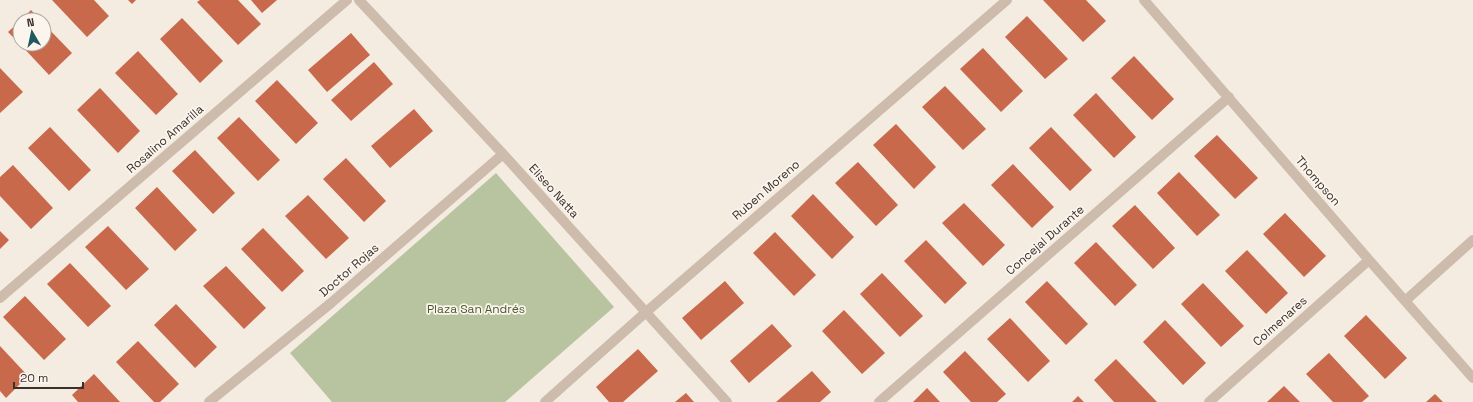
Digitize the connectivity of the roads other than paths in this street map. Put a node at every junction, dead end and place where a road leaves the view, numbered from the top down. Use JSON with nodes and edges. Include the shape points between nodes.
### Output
{"nodes":[{"id":1,"x":347,"y":0,"type":"edge"},
{"id":2,"x":360,"y":0,"type":"edge"},
{"id":3,"x":1007,"y":0,"type":"edge"},
{"id":4,"x":1144,"y":0,"type":"edge"},
{"id":5,"x":1229,"y":97,"type":"junction"},
{"id":6,"x":503,"y":154,"type":"junction"},
{"id":7,"x":1473,"y":240,"type":"edge"},
{"id":8,"x":1369,"y":260,"type":"junction"},
{"id":9,"x":0,"y":298,"type":"edge"},
{"id":10,"x":1405,"y":301,"type":"junction"},
{"id":11,"x":645,"y":312,"type":"junction"},
{"id":12,"x":1473,"y":378,"type":"edge"},
{"id":13,"x":209,"y":402,"type":"edge"},
{"id":14,"x":545,"y":402,"type":"edge"},
{"id":15,"x":727,"y":402,"type":"edge"},
{"id":16,"x":879,"y":402,"type":"edge"},
{"id":17,"x":1209,"y":402,"type":"edge"}],
"edges":[{"from":1,"to":9,"type":"street","name":"Rosalino Amarilla"},
{"from":2,"to":6,"type":"street","name":"Eliseo Natta"},
{"from":3,"to":11,"type":"street","name":"Ruben Moreno"},
{"from":4,"to":5,"type":"street","name":"Thompson"},
{"from":5,"to":8,"type":"street","name":"Thompson"},
{"from":5,"to":16,"type":"street","name":"Concejal Durante"},
{"from":6,"to":11,"type":"street","name":"Eliseo Natta"},
{"from":6,"to":13,"type":"street","name":"Doctor Rojas","via":[[331,303]]},
{"from":7,"to":10,"type":"street"},
{"from":8,"to":10,"type":"street","name":"Thompson"},
{"from":8,"to":17,"type":"street","name":"Colmenares"},
{"from":10,"to":12,"type":"street","name":"Thompson"},
{"from":11,"to":14,"type":"street","name":"Ruben Moreno"},
{"from":11,"to":15,"type":"street","name":"Eliseo Natta"}]}
